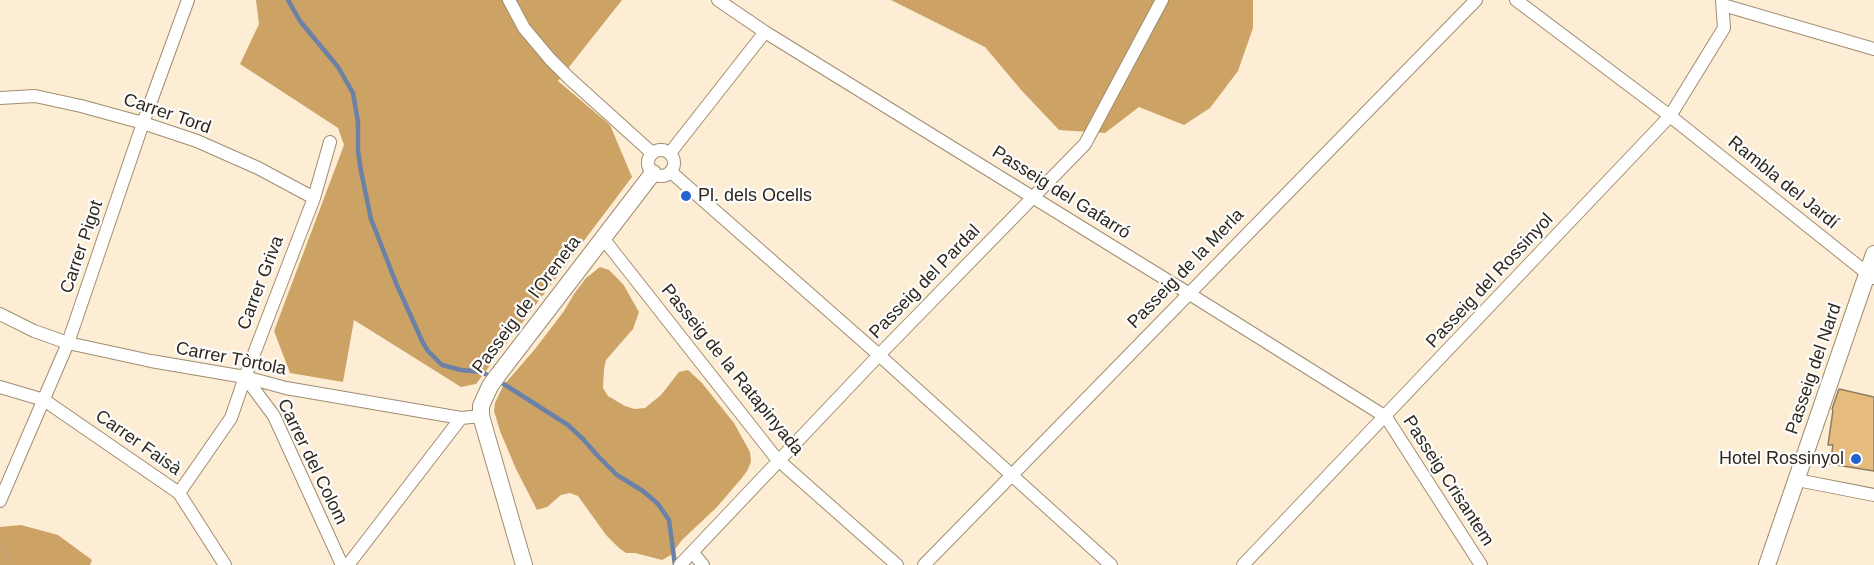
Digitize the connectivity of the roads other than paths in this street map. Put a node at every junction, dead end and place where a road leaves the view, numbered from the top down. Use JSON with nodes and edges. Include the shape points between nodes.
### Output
{"nodes":[{"id":1,"x":188,"y":0,"type":"edge"},
{"id":2,"x":508,"y":0,"type":"edge"},
{"id":3,"x":718,"y":0,"type":"edge"},
{"id":4,"x":1162,"y":0,"type":"edge"},
{"id":5,"x":1476,"y":0,"type":"edge"},
{"id":6,"x":1516,"y":0,"type":"edge"},
{"id":7,"x":1722,"y":2,"type":"edge"},
{"id":8,"x":765,"y":32,"type":"junction"},
{"id":9,"x":1874,"y":49,"type":"edge"},
{"id":10,"x":0,"y":98,"type":"edge"},
{"id":11,"x":1670,"y":116,"type":"junction"},
{"id":12,"x":143,"y":123,"type":"junction"},
{"id":13,"x":330,"y":142,"type":"dead end"},
{"id":14,"x":652,"y":153,"type":"junction"},
{"id":15,"x":670,"y":153,"type":"junction"},
{"id":16,"x":671,"y":172,"type":"junction"},
{"id":17,"x":653,"y":173,"type":"junction"},
{"id":18,"x":314,"y":198,"type":"junction"},
{"id":19,"x":1034,"y":198,"type":"junction"},
{"id":20,"x":602,"y":237,"type":"junction"},
{"id":21,"x":1874,"y":254,"type":"edge"},
{"id":22,"x":1871,"y":276,"type":"edge"},
{"id":23,"x":1188,"y":293,"type":"junction"},
{"id":24,"x":0,"y":314,"type":"edge"},
{"id":25,"x":68,"y":343,"type":"junction"},
{"id":26,"x":879,"y":355,"type":"junction"},
{"id":27,"x":245,"y":377,"type":"junction"},
{"id":28,"x":0,"y":387,"type":"edge"},
{"id":29,"x":44,"y":400,"type":"junction"},
{"id":30,"x":480,"y":416,"type":"junction"},
{"id":31,"x":1386,"y":417,"type":"junction"},
{"id":32,"x":461,"y":418,"type":"junction"},
{"id":33,"x":780,"y":461,"type":"junction"},
{"id":34,"x":1011,"y":475,"type":"junction"},
{"id":35,"x":1797,"y":480,"type":"junction"},
{"id":36,"x":179,"y":493,"type":"junction"},
{"id":37,"x":1874,"y":495,"type":"edge"},
{"id":38,"x":0,"y":501,"type":"edge"},
{"id":39,"x":693,"y":553,"type":"junction"},
{"id":40,"x":225,"y":565,"type":"edge"},
{"id":41,"x":342,"y":565,"type":"edge"},
{"id":42,"x":348,"y":565,"type":"edge"},
{"id":43,"x":524,"y":565,"type":"edge"},
{"id":44,"x":680,"y":565,"type":"edge"},
{"id":45,"x":704,"y":565,"type":"edge"},
{"id":46,"x":897,"y":565,"type":"edge"},
{"id":47,"x":924,"y":565,"type":"edge"},
{"id":48,"x":1112,"y":565,"type":"edge"},
{"id":49,"x":1244,"y":565,"type":"edge"},
{"id":50,"x":1480,"y":565,"type":"edge"},
{"id":51,"x":1767,"y":565,"type":"edge"}],
"edges":[{"from":1,"to":12,"type":"street","name":"Carrer Pigot"},
{"from":2,"to":14,"type":"street","via":[[524,28],[569,78]]},
{"from":3,"to":8,"type":"street","name":"Passeig del Gafarró"},
{"from":4,"to":19,"type":"street","name":"Passeig del Pardal","via":[[1085,144]]},
{"from":5,"to":23,"type":"street","name":"Passeig de la Merla"},
{"from":6,"to":11,"type":"street","name":"Rambla del Jardí"},
{"from":7,"to":9,"type":"street"},
{"from":7,"to":11,"type":"street","name":"Passeig del Rossinyol","via":[[1724,28]]},
{"from":8,"to":15,"type":"street"},
{"from":8,"to":19,"type":"street","name":"Passeig del Gafarró"},
{"from":10,"to":12,"type":"street","name":"Carrer Tord","via":[[35,96]]},
{"from":11,"to":22,"type":"street","name":"Rambla del Jardí"},
{"from":11,"to":31,"type":"street","name":"Passeig del Rossinyol"},
{"from":12,"to":18,"type":"street","name":"Carrer Tord","via":[[258,168]]},
{"from":12,"to":25,"type":"street","name":"Carrer Pigot"},
{"from":13,"to":18,"type":"street","name":"Carrer Griva"},
{"from":14,"to":15,"type":"street"},
{"from":14,"to":17,"type":"street","via":[[648,163]]},
{"from":15,"to":16,"type":"street","via":[[674,162]]},
{"from":16,"to":17,"type":"street","via":[[662,176]]},
{"from":16,"to":26,"type":"street"},
{"from":17,"to":20,"type":"street","name":"Passeig de l'Oreneta"},
{"from":18,"to":27,"type":"street","name":"Carrer Griva"},
{"from":19,"to":23,"type":"street","name":"Passeig del Gafarró"},
{"from":19,"to":26,"type":"street","name":"Passeig del Pardal"},
{"from":20,"to":30,"type":"street","name":"Passeig de l'Oreneta","via":[[494,381]]},
{"from":20,"to":33,"type":"street","name":"Passeig de la Ratapinyada"},
{"from":21,"to":22,"type":"street","name":"Passeig del Nard"},
{"from":22,"to":35,"type":"street","name":"Passeig del Nard"},
{"from":23,"to":31,"type":"street","name":"Passeig del Gafarró"},
{"from":23,"to":34,"type":"street","name":"Passeig de la Merla"},
{"from":24,"to":25,"type":"street","name":"Carrer Tòrtola"},
{"from":25,"to":27,"type":"street","name":"Carrer Tòrtola"},
{"from":25,"to":29,"type":"street","name":"Carrer Pigot"},
{"from":26,"to":33,"type":"street","name":"Passeig del Pardal"},
{"from":26,"to":34,"type":"street"},
{"from":27,"to":32,"type":"street","name":"Carrer Tòrtola","via":[[286,388]]},
{"from":27,"to":36,"type":"street","name":"Carrer Griva","via":[[231,418]]},
{"from":27,"to":41,"type":"street","name":"Carrer del Colom","via":[[274,416]]},
{"from":28,"to":29,"type":"street","name":"Carrer Faisà"},
{"from":29,"to":36,"type":"street","name":"Carrer Faisà"},
{"from":29,"to":38,"type":"street","name":"Carrer Pigot"},
{"from":30,"to":32,"type":"street"},
{"from":30,"to":43,"type":"street"},
{"from":31,"to":49,"type":"street","name":"Passeig del Rossinyol"},
{"from":31,"to":50,"type":"street","name":"Passeig Crisantem"},
{"from":32,"to":42,"type":"street"},
{"from":33,"to":39,"type":"street","name":"Passeig del Pardal"},
{"from":33,"to":46,"type":"street","name":"Passeig de la Ratapinyada"},
{"from":34,"to":47,"type":"street","name":"Passeig de la Merla"},
{"from":34,"to":48,"type":"street"},
{"from":35,"to":37,"type":"street"},
{"from":35,"to":51,"type":"street","name":"Passeig del Nard"},
{"from":36,"to":40,"type":"street","name":"Carrer Faisà"},
{"from":39,"to":44,"type":"street","name":"Passeig del Pardal"},
{"from":39,"to":45,"type":"street"}]}
